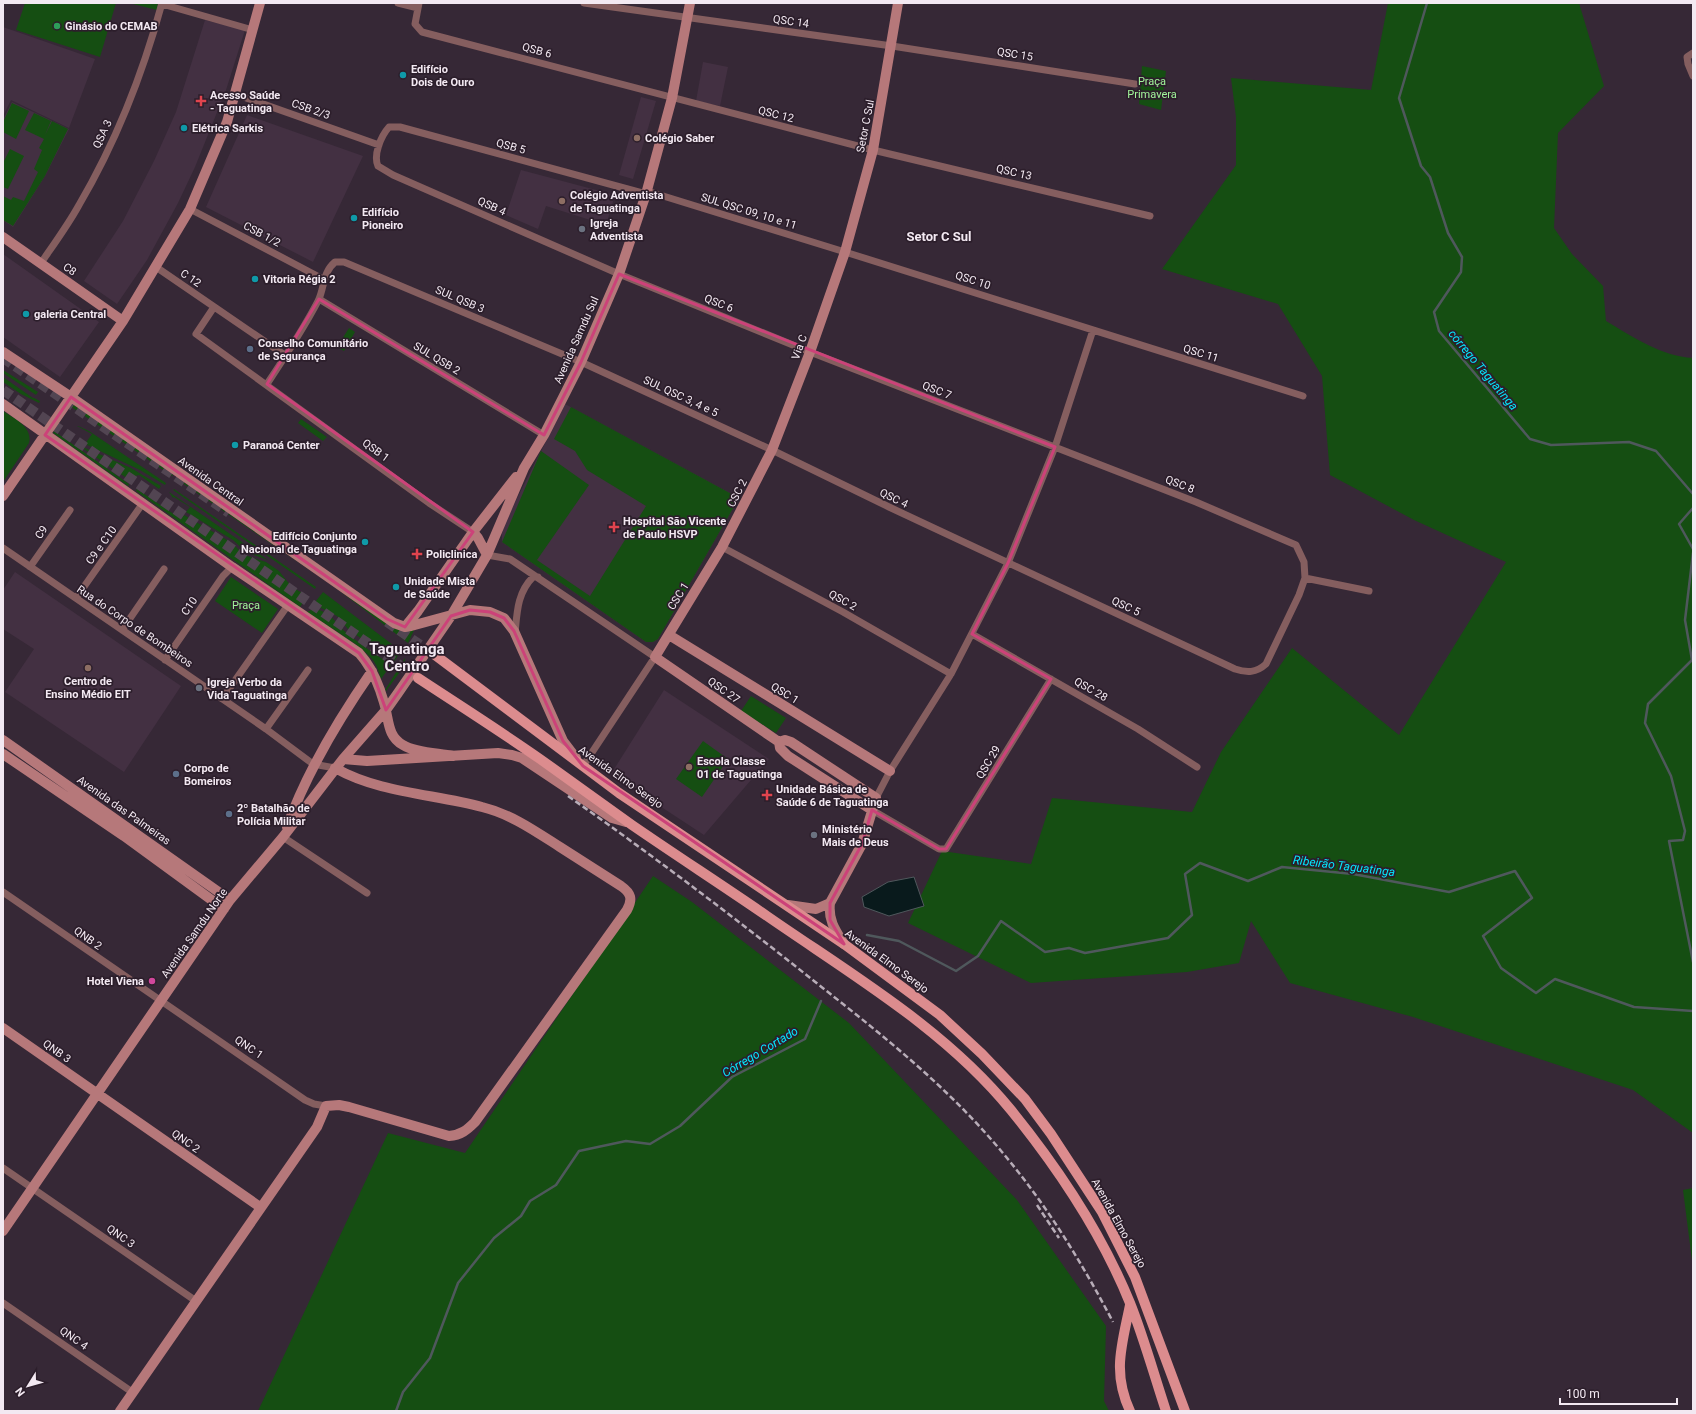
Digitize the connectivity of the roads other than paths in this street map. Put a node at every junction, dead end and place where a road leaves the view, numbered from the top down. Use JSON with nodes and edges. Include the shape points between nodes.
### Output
{"nodes":[{"id":1,"x":260,"y":3,"type":"edge"},
{"id":2,"x":398,"y":3,"type":"edge"},
{"id":3,"x":584,"y":3,"type":"edge"},
{"id":4,"x":690,"y":3,"type":"edge"},
{"id":5,"x":898,"y":3,"type":"edge"},
{"id":6,"x":162,"y":4,"type":"edge"},
{"id":7,"x":418,"y":5,"type":"edge"},
{"id":8,"x":688,"y":17,"type":"junction"},
{"id":9,"x":253,"y":30,"type":"junction"},
{"id":10,"x":892,"y":46,"type":"junction"},
{"id":11,"x":1693,"y":53,"type":"edge"},
{"id":12,"x":1693,"y":76,"type":"edge"},
{"id":13,"x":1135,"y":84,"type":"dead end"},
{"id":14,"x":235,"y":94,"type":"junction"},
{"id":15,"x":672,"y":98,"type":"junction"},
{"id":16,"x":379,"y":145,"type":"junction"},
{"id":17,"x":873,"y":150,"type":"junction"},
{"id":18,"x":646,"y":193,"type":"junction"},
{"id":19,"x":190,"y":209,"type":"junction"},
{"id":20,"x":1150,"y":216,"type":"dead end"},
{"id":21,"x":3,"y":237,"type":"edge"},
{"id":22,"x":845,"y":252,"type":"junction"},
{"id":23,"x":41,"y":263,"type":"junction"},
{"id":24,"x":156,"y":268,"type":"junction"},
{"id":25,"x":618,"y":274,"type":"junction"},
{"id":26,"x":323,"y":279,"type":"junction"},
{"id":27,"x":319,"y":299,"type":"junction"},
{"id":28,"x":214,"y":307,"type":"junction"},
{"id":29,"x":123,"y":321,"type":"junction"},
{"id":30,"x":1093,"y":330,"type":"junction"},
{"id":31,"x":3,"y":352,"type":"edge"},
{"id":32,"x":810,"y":352,"type":"junction"},
{"id":33,"x":286,"y":356,"type":"junction"},
{"id":34,"x":581,"y":362,"type":"junction"},
{"id":35,"x":267,"y":384,"type":"junction"},
{"id":36,"x":1303,"y":396,"type":"dead end"},
{"id":37,"x":69,"y":400,"type":"junction"},
{"id":38,"x":3,"y":404,"type":"edge"},
{"id":39,"x":47,"y":432,"type":"junction"},
{"id":40,"x":544,"y":435,"type":"junction"},
{"id":41,"x":1055,"y":447,"type":"junction"},
{"id":42,"x":772,"y":450,"type":"junction"},
{"id":43,"x":524,"y":468,"type":"junction"},
{"id":44,"x":3,"y":496,"type":"edge"},
{"id":45,"x":143,"y":504,"type":"junction"},
{"id":46,"x":70,"y":510,"type":"dead end"},
{"id":47,"x":473,"y":532,"type":"junction"},
{"id":48,"x":3,"y":548,"type":"edge"},
{"id":49,"x":722,"y":548,"type":"junction"},
{"id":50,"x":487,"y":555,"type":"junction"},
{"id":51,"x":1008,"y":563,"type":"junction"},
{"id":52,"x":30,"y":567,"type":"junction"},
{"id":53,"x":232,"y":567,"type":"junction"},
{"id":54,"x":164,"y":569,"type":"dead end"},
{"id":55,"x":538,"y":577,"type":"junction"},
{"id":56,"x":1305,"y":578,"type":"junction"},
{"id":57,"x":1369,"y":591,"type":"dead end"},
{"id":58,"x":76,"y":598,"type":"junction"},
{"id":59,"x":288,"y":605,"type":"junction"},
{"id":60,"x":451,"y":616,"type":"junction"},
{"id":61,"x":405,"y":627,"type":"junction"},
{"id":62,"x":122,"y":630,"type":"junction"},
{"id":63,"x":515,"y":634,"type":"junction"},
{"id":64,"x":972,"y":634,"type":"junction"},
{"id":65,"x":668,"y":635,"type":"junction"},
{"id":66,"x":435,"y":655,"type":"tunnel mouth"},
{"id":67,"x":655,"y":657,"type":"junction"},
{"id":68,"x":165,"y":660,"type":"junction"},
{"id":69,"x":421,"y":660,"type":"joint"},
{"id":70,"x":308,"y":670,"type":"dead end"},
{"id":71,"x":372,"y":671,"type":"junction"},
{"id":72,"x":951,"y":674,"type":"junction"},
{"id":73,"x":418,"y":678,"type":"tunnel mouth"},
{"id":74,"x":1051,"y":679,"type":"junction"},
{"id":75,"x":222,"y":699,"type":"junction"},
{"id":76,"x":386,"y":710,"type":"junction"},
{"id":77,"x":266,"y":729,"type":"junction"},
{"id":78,"x":6,"y":742,"type":"edge"},
{"id":79,"x":779,"y":742,"type":"junction"},
{"id":80,"x":3,"y":754,"type":"edge"},
{"id":81,"x":453,"y":756,"type":"junction"},
{"id":82,"x":343,"y":759,"type":"junction"},
{"id":83,"x":313,"y":764,"type":"junction"},
{"id":84,"x":582,"y":766,"type":"junction"},
{"id":85,"x":1197,"y":767,"type":"dead end"},
{"id":86,"x":335,"y":768,"type":"junction"},
{"id":87,"x":890,"y":772,"type":"junction"},
{"id":88,"x":876,"y":798,"type":"junction"},
{"id":89,"x":872,"y":810,"type":"junction"},
{"id":90,"x":630,"y":824,"type":"junction"},
{"id":91,"x":127,"y":832,"type":"junction"},
{"id":92,"x":283,"y":837,"type":"junction"},
{"id":93,"x":3,"y":892,"type":"edge"},
{"id":94,"x":367,"y":894,"type":"dead end"},
{"id":95,"x":830,"y":903,"type":"junction"},
{"id":96,"x":227,"y":904,"type":"junction"},
{"id":97,"x":788,"y":905,"type":"junction"},
{"id":98,"x":844,"y":944,"type":"junction"},
{"id":99,"x":161,"y":1001,"type":"junction"},
{"id":100,"x":3,"y":1028,"type":"edge"},
{"id":101,"x":98,"y":1094,"type":"junction"},
{"id":102,"x":326,"y":1106,"type":"junction"},
{"id":103,"x":3,"y":1168,"type":"edge"},
{"id":104,"x":32,"y":1188,"type":"junction"},
{"id":105,"x":260,"y":1207,"type":"junction"},
{"id":106,"x":3,"y":1231,"type":"edge"},
{"id":107,"x":196,"y":1301,"type":"junction"},
{"id":108,"x":3,"y":1302,"type":"edge"},
{"id":109,"x":1130,"y":1303,"type":"junction"},
{"id":110,"x":132,"y":1392,"type":"junction"},
{"id":111,"x":120,"y":1411,"type":"edge"},
{"id":112,"x":1130,"y":1411,"type":"edge"},
{"id":113,"x":1166,"y":1411,"type":"edge"},
{"id":114,"x":1185,"y":1411,"type":"edge"}],
"edges":[{"from":1,"to":9,"type":"main road"},
{"from":2,"to":7,"type":"street"},
{"from":3,"to":8,"type":"street","name":"QSC 14"},
{"from":4,"to":8,"type":"main road","name":"Avenida Samdu Sul"},
{"from":5,"to":10,"type":"main road","name":"Setor C Sul"},
{"from":6,"to":9,"type":"street"},
{"from":6,"to":23,"type":"street","name":"QSA 3","via":[[146,60],[117,130],[79,205]]},
{"from":7,"to":15,"type":"street","name":"QSB 6","via":[[415,24],[422,32]]},
{"from":8,"to":10,"type":"street","name":"QSC 14"},
{"from":8,"to":15,"type":"main road","name":"Avenida Samdu Sul"},
{"from":9,"to":14,"type":"main road"},
{"from":10,"to":13,"type":"street","name":"QSC 15"},
{"from":10,"to":17,"type":"main road","name":"Setor C Sul"},
{"from":11,"to":12,"type":"street","via":[[1687,57]]},
{"from":14,"to":16,"type":"street","name":"CSB 2/3"},
{"from":14,"to":19,"type":"main road","via":[[215,153]]},
{"from":15,"to":17,"type":"street","name":"QSC 12"},
{"from":15,"to":18,"type":"main road","name":"Avenida Samdu Sul"},
{"from":16,"to":18,"type":"street","name":"QSB 5","via":[[389,128],[400,126]]},
{"from":16,"to":25,"type":"street","name":"QSB 4","via":[[376,162],[383,170]]},
{"from":17,"to":20,"type":"street","name":"QSC 13"},
{"from":17,"to":22,"type":"main road","name":"Setor C Sul"},
{"from":18,"to":22,"type":"street","name":"SUL QSC 09, 10 e 11"},
{"from":18,"to":25,"type":"main road","name":"Avenida Samdu Sul"},
{"from":19,"to":24,"type":"main road"},
{"from":19,"to":26,"type":"street","name":"CSB 1/2"},
{"from":21,"to":23,"type":"main road","name":"C8"},
{"from":22,"to":30,"type":"street","name":"QSC 10"},
{"from":22,"to":32,"type":"main road","name":"Via C"},
{"from":23,"to":29,"type":"main road","name":"C8"},
{"from":24,"to":28,"type":"street","name":"C 12"},
{"from":24,"to":29,"type":"main road"},
{"from":25,"to":32,"type":"street","name":"QSC 6"},
{"from":25,"to":34,"type":"main road","name":"Avenida Samdu Sul"},
{"from":26,"to":27,"type":"street"},
{"from":26,"to":34,"type":"street","name":"SUL QSB 3","via":[[331,266],[339,261],[349,264]]},
{"from":27,"to":33,"type":"street"},
{"from":27,"to":40,"type":"street","name":"SUL QSB 2"},
{"from":28,"to":33,"type":"street","name":"C 12"},
{"from":28,"to":35,"type":"street","name":"QSB 1","via":[[196,334]]},
{"from":29,"to":37,"type":"main road"},
{"from":30,"to":36,"type":"street","name":"QSC 11"},
{"from":30,"to":41,"type":"street"},
{"from":31,"to":37,"type":"main road","name":"Avenida Central"},
{"from":32,"to":41,"type":"street","name":"QSC 7"},
{"from":32,"to":42,"type":"main road","name":"Via C"},
{"from":33,"to":35,"type":"street"},
{"from":34,"to":40,"type":"main road","name":"Avenida Samdu Sul"},
{"from":34,"to":42,"type":"street","name":"SUL QSC 3, 4 e 5"},
{"from":35,"to":47,"type":"street","name":"QSB 1","via":[[429,503]]},
{"from":37,"to":39,"type":"main road"},
{"from":37,"to":61,"type":"main road","name":"Avenida Central","via":[[387,619]]},
{"from":38,"to":39,"type":"main road"},
{"from":39,"to":44,"type":"main road"},
{"from":39,"to":45,"type":"main road"},
{"from":40,"to":43,"type":"main road","name":"Avenida Samdu Sul"},
{"from":41,"to":51,"type":"street"},
{"from":41,"to":56,"type":"street","name":"QSC 8","via":[[1196,502],[1296,545],[1304,562]]},
{"from":42,"to":49,"type":"main road","name":"CSC 2"},
{"from":42,"to":51,"type":"street","name":"QSC 4"},
{"from":43,"to":47,"type":"main road"},
{"from":43,"to":50,"type":"main road","name":"Avenida Samdu Sul"},
{"from":45,"to":53,"type":"main road"},
{"from":45,"to":58,"type":"street","name":"C9 e C10"},
{"from":46,"to":52,"type":"street","name":"C9"},
{"from":47,"to":50,"type":"main road"},
{"from":47,"to":61,"type":"main road"},
{"from":48,"to":52,"type":"street","name":"Rua do Corpo de Bombeiros"},
{"from":49,"to":65,"type":"main road","name":"CSC 1"},
{"from":49,"to":72,"type":"street","name":"QSC 2","via":[[843,612]]},
{"from":50,"to":55,"type":"street","via":[[510,559]]},
{"from":50,"to":60,"type":"main road","name":"Avenida Samdu Sul"},
{"from":51,"to":56,"type":"street","name":"QSC 5","via":[[1244,672],[1260,670],[1266,664]]},
{"from":51,"to":64,"type":"street"},
{"from":52,"to":58,"type":"street","name":"Rua do Corpo de Bombeiros"},
{"from":53,"to":59,"type":"main road"},
{"from":53,"to":68,"type":"street","name":"C10","via":[[223,576]]},
{"from":54,"to":62,"type":"street"},
{"from":55,"to":63,"type":"street","via":[[530,580],[517,603]]},
{"from":55,"to":67,"type":"street"},
{"from":56,"to":57,"type":"street"},
{"from":58,"to":62,"type":"street","name":"Rua do Corpo de Bombeiros"},
{"from":59,"to":71,"type":"main road","via":[[358,653]]},
{"from":59,"to":75,"type":"street"},
{"from":60,"to":61,"type":"main road"},
{"from":60,"to":63,"type":"main road","via":[[470,610],[490,612],[504,618]]},
{"from":60,"to":69,"type":"main road","name":"Avenida Samdu Sul"},
{"from":62,"to":68,"type":"street","name":"Rua do Corpo de Bombeiros"},
{"from":63,"to":84,"type":"main road","via":[[563,741]]},
{"from":64,"to":72,"type":"street"},
{"from":64,"to":74,"type":"street","name":"QSC 28"},
{"from":65,"to":67,"type":"main road","name":"CSC 1"},
{"from":65,"to":87,"type":"main road","name":"QSC 1"},
{"from":66,"to":84,"type":"main road","name":"Avenida Elmo Serejo"},
{"from":67,"to":79,"type":"main road","name":"QSC 27"},
{"from":67,"to":84,"type":"street"},
{"from":68,"to":75,"type":"street","name":"Rua do Corpo de Bombeiros"},
{"from":69,"to":76,"type":"main road","name":"Avenida Samdu Norte"},
{"from":70,"to":77,"type":"street"},
{"from":71,"to":76,"type":"main road"},
{"from":71,"to":83,"type":"main road"},
{"from":72,"to":87,"type":"street"},
{"from":73,"to":90,"type":"main road"},
{"from":74,"to":85,"type":"street","name":"QSC 28","via":[[1138,729]]},
{"from":74,"to":89,"type":"street","name":"QSC 29","via":[[950,845],[943,850],[939,849]]},
{"from":75,"to":77,"type":"street","name":"Rua do Corpo de Bombeiros"},
{"from":76,"to":81,"type":"main road","via":[[388,727],[402,745]]},
{"from":76,"to":82,"type":"main road","name":"Avenida Samdu Norte"},
{"from":77,"to":83,"type":"street","name":"Rua do Corpo de Bombeiros"},
{"from":78,"to":80,"type":"main road"},
{"from":78,"to":91,"type":"main road","name":"Avenida das Palmeiras"},
{"from":79,"to":88,"type":"main road","name":"QSC 27","via":[[791,742]]},
{"from":79,"to":89,"type":"main road","name":"QSC 27","via":[[780,748],[788,756]]},
{"from":80,"to":91,"type":"main road","name":"Avenida das Palmeiras"},
{"from":81,"to":82,"type":"main road","via":[[367,761]]},
{"from":81,"to":90,"type":"main road","via":[[498,753],[522,758],[612,818]]},
{"from":82,"to":86,"type":"main road","name":"Avenida Samdu Norte"},
{"from":83,"to":86,"type":"street"},
{"from":83,"to":92,"type":"main road"},
{"from":84,"to":97,"type":"main road","name":"Avenida Elmo Serejo"},
{"from":86,"to":92,"type":"main road","name":"Avenida Samdu Norte"},
{"from":86,"to":102,"type":"main road","via":[[347,775],[385,786],[481,806],[506,814],[627,890],[631,902],[485,1109],[468,1129],[449,1136],[349,1107]]},
{"from":87,"to":88,"type":"street"},
{"from":88,"to":89,"type":"main road"},
{"from":89,"to":95,"type":"main road","via":[[862,844]]},
{"from":90,"to":109,"type":"main road","via":[[848,971],[905,1012],[954,1052],[1010,1109],[1048,1158],[1077,1201]]},
{"from":91,"to":96,"type":"main road","name":"Avenida das Palmeiras","via":[[195,876]]},
{"from":92,"to":94,"type":"street"},
{"from":92,"to":96,"type":"main road","name":"Avenida Samdu Norte"},
{"from":93,"to":99,"type":"street","name":"QNB 2"},
{"from":95,"to":97,"type":"main road","via":[[816,909]]},
{"from":95,"to":98,"type":"main road","via":[[830,920]]},
{"from":96,"to":99,"type":"main road","name":"Avenida Samdu Norte"},
{"from":97,"to":98,"type":"main road","name":"Avenida Elmo Serejo"},
{"from":98,"to":114,"type":"main road","name":"Avenida Elmo Serejo","via":[[940,1015],[1025,1099],[1051,1134],[1102,1212],[1135,1277]]},
{"from":99,"to":101,"type":"main road","name":"Avenida Samdu Norte"},
{"from":99,"to":102,"type":"street","name":"QNC 1","via":[[306,1100]]},
{"from":100,"to":101,"type":"main road","name":"QNB 3"},
{"from":101,"to":104,"type":"main road","name":"Avenida Samdu Norte"},
{"from":101,"to":105,"type":"main road","name":"QNC 2"},
{"from":102,"to":105,"type":"main road","via":[[317,1128]]},
{"from":103,"to":104,"type":"street","name":"QNC 3"},
{"from":104,"to":106,"type":"main road","name":"Avenida Samdu Norte"},
{"from":104,"to":107,"type":"street","name":"QNC 3"},
{"from":105,"to":107,"type":"main road"},
{"from":107,"to":110,"type":"main road"},
{"from":108,"to":110,"type":"street","name":"QNC 4"},
{"from":109,"to":112,"type":"main road","via":[[1119,1360],[1120,1382]]},
{"from":109,"to":113,"type":"main road"},
{"from":110,"to":111,"type":"main road"}]}
